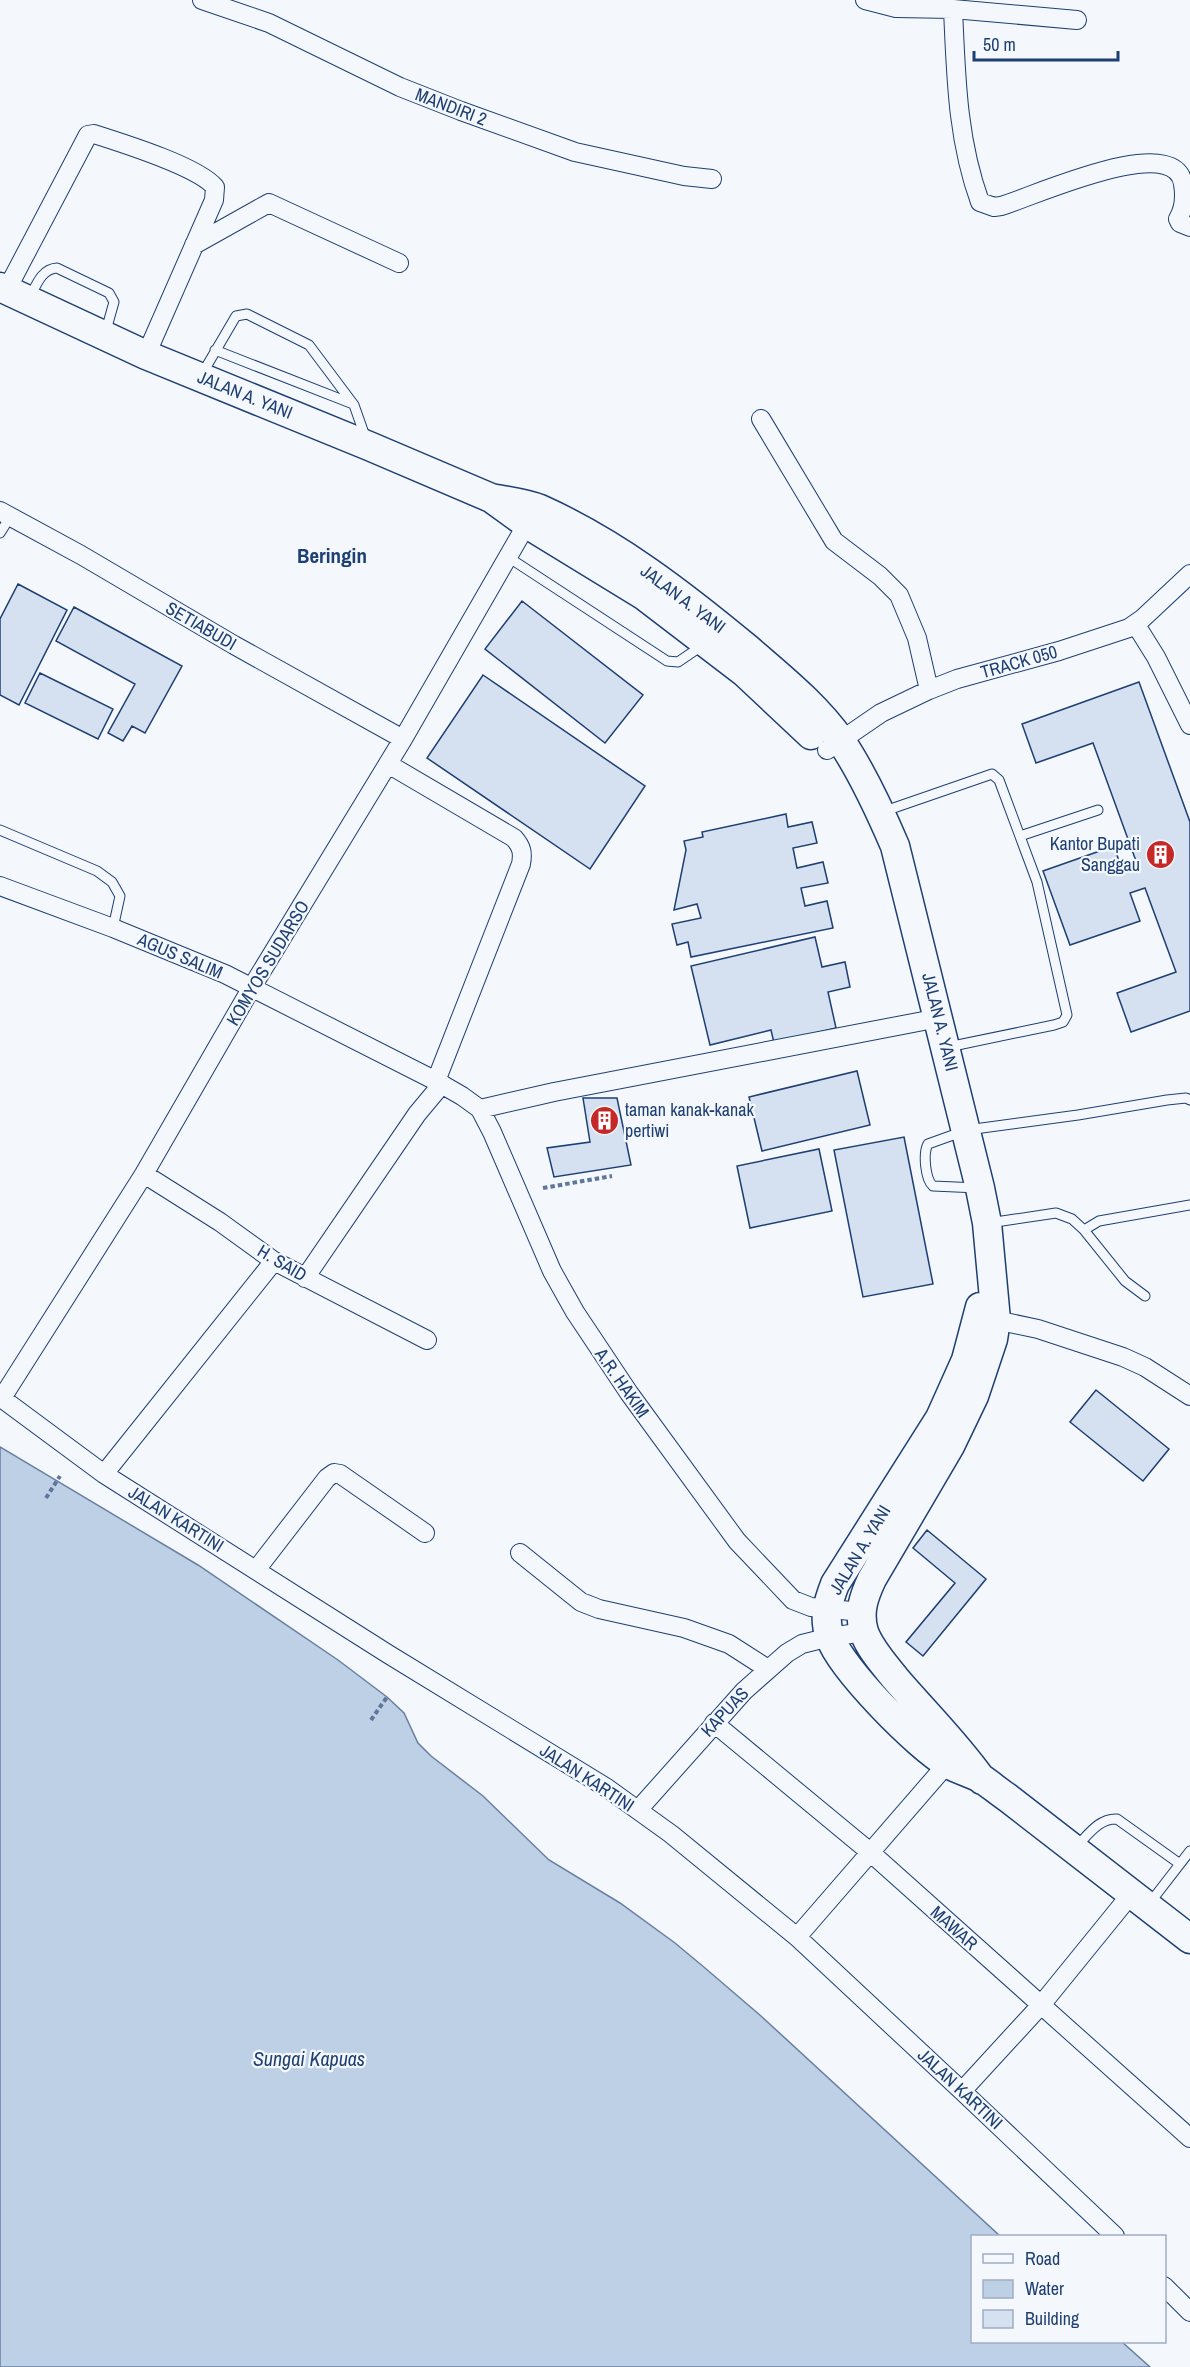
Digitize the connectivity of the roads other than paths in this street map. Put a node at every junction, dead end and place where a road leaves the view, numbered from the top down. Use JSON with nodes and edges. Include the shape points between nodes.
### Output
{"nodes":[{"id":1,"x":202,"y":0,"type":"edge"},
{"id":2,"x":865,"y":0,"type":"edge"},
{"id":3,"x":953,"y":9,"type":"junction"},
{"id":4,"x":1077,"y":20,"type":"dead end"},
{"id":5,"x":712,"y":179,"type":"dead end"},
{"id":6,"x":1190,"y":227,"type":"edge"},
{"id":7,"x":194,"y":245,"type":"junction"},
{"id":8,"x":399,"y":263,"type":"dead end"},
{"id":9,"x":12,"y":293,"type":"edge"},
{"id":10,"x":105,"y":336,"type":"junction"},
{"id":11,"x":215,"y":350,"type":"junction"},
{"id":12,"x":146,"y":355,"type":"junction"},
{"id":13,"x":201,"y":376,"type":"junction"},
{"id":14,"x":354,"y":405,"type":"junction"},
{"id":15,"x":761,"y":419,"type":"dead end"},
{"id":16,"x":369,"y":446,"type":"junction"},
{"id":17,"x":5,"y":514,"type":"edge"},
{"id":18,"x":532,"y":516,"type":"junction"},
{"id":19,"x":0,"y":533,"type":"edge"},
{"id":20,"x":508,"y":557,"type":"junction"},
{"id":21,"x":1190,"y":574,"type":"edge"},
{"id":22,"x":1136,"y":625,"type":"junction"},
{"id":23,"x":707,"y":643,"type":"junction"},
{"id":24,"x":929,"y":690,"type":"junction"},
{"id":25,"x":1190,"y":725,"type":"edge"},
{"id":26,"x":403,"y":739,"type":"junction"},
{"id":27,"x":834,"y":745,"type":"junction"},
{"id":28,"x":388,"y":764,"type":"junction"},
{"id":29,"x":1098,"y":810,"type":"dead end"},
{"id":30,"x":880,"y":812,"type":"junction"},
{"id":31,"x":0,"y":830,"type":"edge"},
{"id":32,"x":1020,"y":837,"type":"junction"},
{"id":33,"x":0,"y":886,"type":"edge"},
{"id":34,"x":113,"y":928,"type":"junction"},
{"id":35,"x":252,"y":987,"type":"junction"},
{"id":36,"x":939,"y":1018,"type":"junction"},
{"id":37,"x":947,"y":1047,"type":"junction"},
{"id":38,"x":439,"y":1082,"type":"junction"},
{"id":39,"x":1190,"y":1100,"type":"edge"},
{"id":40,"x":480,"y":1109,"type":"junction"},
{"id":41,"x":967,"y":1130,"type":"junction"},
{"id":42,"x":144,"y":1174,"type":"junction"},
{"id":43,"x":980,"y":1188,"type":"junction"},
{"id":44,"x":1190,"y":1205,"type":"edge"},
{"id":45,"x":987,"y":1223,"type":"junction"},
{"id":46,"x":1084,"y":1230,"type":"junction"},
{"id":47,"x":274,"y":1261,"type":"junction"},
{"id":48,"x":305,"y":1278,"type":"junction"},
{"id":49,"x":1145,"y":1296,"type":"dead end"},
{"id":50,"x":987,"y":1318,"type":"junction"},
{"id":51,"x":428,"y":1340,"type":"dead end"},
{"id":52,"x":1190,"y":1396,"type":"edge"},
{"id":53,"x":1,"y":1398,"type":"edge"},
{"id":54,"x":104,"y":1474,"type":"junction"},
{"id":55,"x":425,"y":1533,"type":"dead end"},
{"id":56,"x":520,"y":1553,"type":"dead end"},
{"id":57,"x":256,"y":1570,"type":"junction"},
{"id":58,"x":826,"y":1608,"type":"junction"},
{"id":59,"x":863,"y":1622,"type":"junction"},
{"id":60,"x":830,"y":1637,"type":"junction"},
{"id":61,"x":768,"y":1669,"type":"junction"},
{"id":62,"x":714,"y":1723,"type":"junction"},
{"id":63,"x":954,"y":1756,"type":"junction"},
{"id":64,"x":638,"y":1810,"type":"junction"},
{"id":65,"x":1075,"y":1849,"type":"junction"},
{"id":66,"x":1190,"y":1851,"type":"edge"},
{"id":67,"x":870,"y":1852,"type":"junction"},
{"id":68,"x":1180,"y":1864,"type":"junction"},
{"id":69,"x":1140,"y":1900,"type":"junction"},
{"id":70,"x":796,"y":1937,"type":"junction"},
{"id":71,"x":1190,"y":1939,"type":"edge"},
{"id":72,"x":1041,"y":2005,"type":"junction"},
{"id":73,"x":962,"y":2091,"type":"junction"},
{"id":74,"x":1190,"y":2138,"type":"edge"},
{"id":75,"x":1114,"y":2235,"type":"edge"},
{"id":76,"x":1166,"y":2288,"type":"edge"},
{"id":77,"x":1190,"y":2312,"type":"edge"}],
"edges":[{"from":1,"to":5,"type":"street","name":"MANDIRI 2","via":[[269,23],[400,87],[575,152],[684,177]]},
{"from":2,"to":3,"type":"street","via":[[896,8]]},
{"from":3,"to":4,"type":"street"},
{"from":3,"to":6,"type":"street","via":[[957,105],[980,202],[1001,206],[1096,172],[1158,163],[1183,178],[1183,206],[1178,219],[1180,224]]},
{"from":7,"to":8,"type":"street","via":[[268,203]]},
{"from":7,"to":9,"type":"street","via":[[214,200],[215,187],[209,180],[170,161],[91,134],[86,137]]},
{"from":7,"to":12,"type":"street"},
{"from":9,"to":10,"type":"highway","name":"JALAN A. YANI"},
{"from":9,"to":10,"type":"lane","via":[[49,269],[57,268],[113,297]]},
{"from":10,"to":12,"type":"highway","name":"JALAN A. YANI"},
{"from":11,"to":13,"type":"lane"},
{"from":11,"to":14,"type":"lane"},
{"from":11,"to":14,"type":"lane","via":[[236,316],[247,314],[309,345]]},
{"from":12,"to":13,"type":"highway","name":"JALAN A. YANI"},
{"from":13,"to":16,"type":"highway","name":"JALAN A. YANI"},
{"from":14,"to":16,"type":"lane"},
{"from":15,"to":24,"type":"street","via":[[834,541],[899,595],[917,638]]},
{"from":16,"to":18,"type":"highway","name":"JALAN A. YANI"},
{"from":17,"to":19,"type":"lane"},
{"from":17,"to":26,"type":"street","name":"SETIABUDI"},
{"from":18,"to":20,"type":"street","name":"KOMYOS SUDARSO"},
{"from":18,"to":23,"type":"highway","name":"JALAN A. YANI"},
{"from":18,"to":27,"type":"highway","name":"JALAN A. YANI","via":[[597,539],[688,600],[778,674],[825,722]]},
{"from":20,"to":23,"type":"lane","via":[[667,661],[678,662]]},
{"from":20,"to":26,"type":"street","name":"KOMYOS SUDARSO"},
{"from":21,"to":22,"type":"street","name":"TRACK 050"},
{"from":22,"to":24,"type":"street","name":"TRACK 050"},
{"from":22,"to":25,"type":"street"},
{"from":23,"to":27,"type":"highway","name":"JALAN A. YANI"},
{"from":24,"to":27,"type":"street","name":"TRACK 050","via":[[881,713]]},
{"from":26,"to":28,"type":"street","name":"KOMYOS SUDARSO"},
{"from":27,"to":30,"type":"highway","name":"JALAN A. YANI","via":[[862,780]]},
{"from":28,"to":35,"type":"street","name":"KOMYOS SUDARSO"},
{"from":28,"to":38,"type":"street","via":[[514,838],[523,854]]},
{"from":29,"to":32,"type":"lane"},
{"from":30,"to":32,"type":"lane","via":[[992,774],[999,780]]},
{"from":30,"to":36,"type":"highway","name":"JALAN A. YANI","via":[[895,846]]},
{"from":31,"to":34,"type":"lane","via":[[97,871],[112,882],[120,896]]},
{"from":32,"to":37,"type":"lane","via":[[1037,882],[1067,1015],[1063,1022],[1054,1025]]},
{"from":33,"to":34,"type":"street","name":"AGUS SALIM"},
{"from":34,"to":35,"type":"street","name":"AGUS SALIM"},
{"from":35,"to":38,"type":"street","name":"AGUS SALIM"},
{"from":35,"to":42,"type":"street","name":"KOMYOS SUDARSO"},
{"from":36,"to":37,"type":"highway","name":"JALAN A. YANI"},
{"from":36,"to":40,"type":"street"},
{"from":37,"to":41,"type":"highway","name":"JALAN A. YANI"},
{"from":38,"to":40,"type":"street","name":"AGUS SALIM"},
{"from":38,"to":48,"type":"street"},
{"from":39,"to":41,"type":"lane","via":[[1167,1100]]},
{"from":40,"to":58,"type":"street","name":"A.R. HAKIM","via":[[552,1271],[597,1348],[737,1541],[793,1600]]},
{"from":41,"to":43,"type":"highway","name":"JALAN A. YANI"},
{"from":41,"to":43,"type":"lane","via":[[928,1144],[925,1149],[929,1182],[938,1188]]},
{"from":42,"to":47,"type":"street","name":"H. SAID"},
{"from":42,"to":53,"type":"street","name":"KOMYOS SUDARSO"},
{"from":43,"to":45,"type":"highway","name":"JALAN A. YANI"},
{"from":44,"to":46,"type":"lane","via":[[1099,1221]]},
{"from":45,"to":46,"type":"lane","via":[[1056,1214],[1072,1219]]},
{"from":45,"to":50,"type":"highway","name":"JALAN A. YANI","via":[[991,1273]]},
{"from":46,"to":49,"type":"lane","via":[[1125,1281]]},
{"from":47,"to":48,"type":"street","name":"H. SAID"},
{"from":47,"to":54,"type":"street"},
{"from":48,"to":51,"type":"street","name":"H. SAID"},
{"from":50,"to":52,"type":"street","via":[[1038,1329],[1145,1366]]},
{"from":50,"to":58,"type":"highway","name":"JALAN A. YANI","via":[[940,1418],[835,1584]]},
{"from":50,"to":59,"type":"highway","name":"JALAN A. YANI","via":[[986,1365],[950,1446],[872,1579],[863,1598]]},
{"from":53,"to":54,"type":"street","name":"JALAN KARTINI"},
{"from":54,"to":57,"type":"street","name":"JALAN KARTINI"},
{"from":55,"to":57,"type":"street","via":[[334,1473]]},
{"from":56,"to":61,"type":"street","via":[[581,1602],[684,1628],[729,1644]]},
{"from":57,"to":64,"type":"street","name":"JALAN KARTINI"},
{"from":58,"to":59,"type":"street","name":"A.R. HAKIM"},
{"from":58,"to":60,"type":"highway","name":"JALAN A. YANI"},
{"from":59,"to":60,"type":"street","name":"KAPUAS"},
{"from":59,"to":63,"type":"highway","name":"JALAN A. YANI","via":[[873,1650],[933,1723]]},
{"from":60,"to":61,"type":"street","name":"KAPUAS","via":[[802,1644]]},
{"from":60,"to":63,"type":"highway","name":"JALAN A. YANI","via":[[861,1683],[899,1722]]},
{"from":61,"to":62,"type":"street","name":"KAPUAS"},
{"from":62,"to":64,"type":"street","name":"KAPUAS"},
{"from":62,"to":67,"type":"street","name":"MAWAR"},
{"from":63,"to":65,"type":"highway","name":"JALAN A. YANI"},
{"from":63,"to":67,"type":"street"},
{"from":64,"to":70,"type":"street","name":"JALAN KARTINI"},
{"from":65,"to":68,"type":"lane","via":[[1100,1823],[1117,1819]]},
{"from":65,"to":69,"type":"highway","name":"JALAN A. YANI"},
{"from":66,"to":68,"type":"lane"},
{"from":67,"to":70,"type":"street"},
{"from":67,"to":72,"type":"street","name":"MAWAR"},
{"from":68,"to":69,"type":"lane"},
{"from":69,"to":71,"type":"highway","name":"JALAN A. YANI"},
{"from":69,"to":72,"type":"street"},
{"from":70,"to":73,"type":"street","name":"JALAN KARTINI"},
{"from":72,"to":73,"type":"street"},
{"from":72,"to":74,"type":"street","name":"MAWAR"},
{"from":73,"to":75,"type":"street","name":"JALAN KARTINI"},
{"from":76,"to":77,"type":"street"}]}
